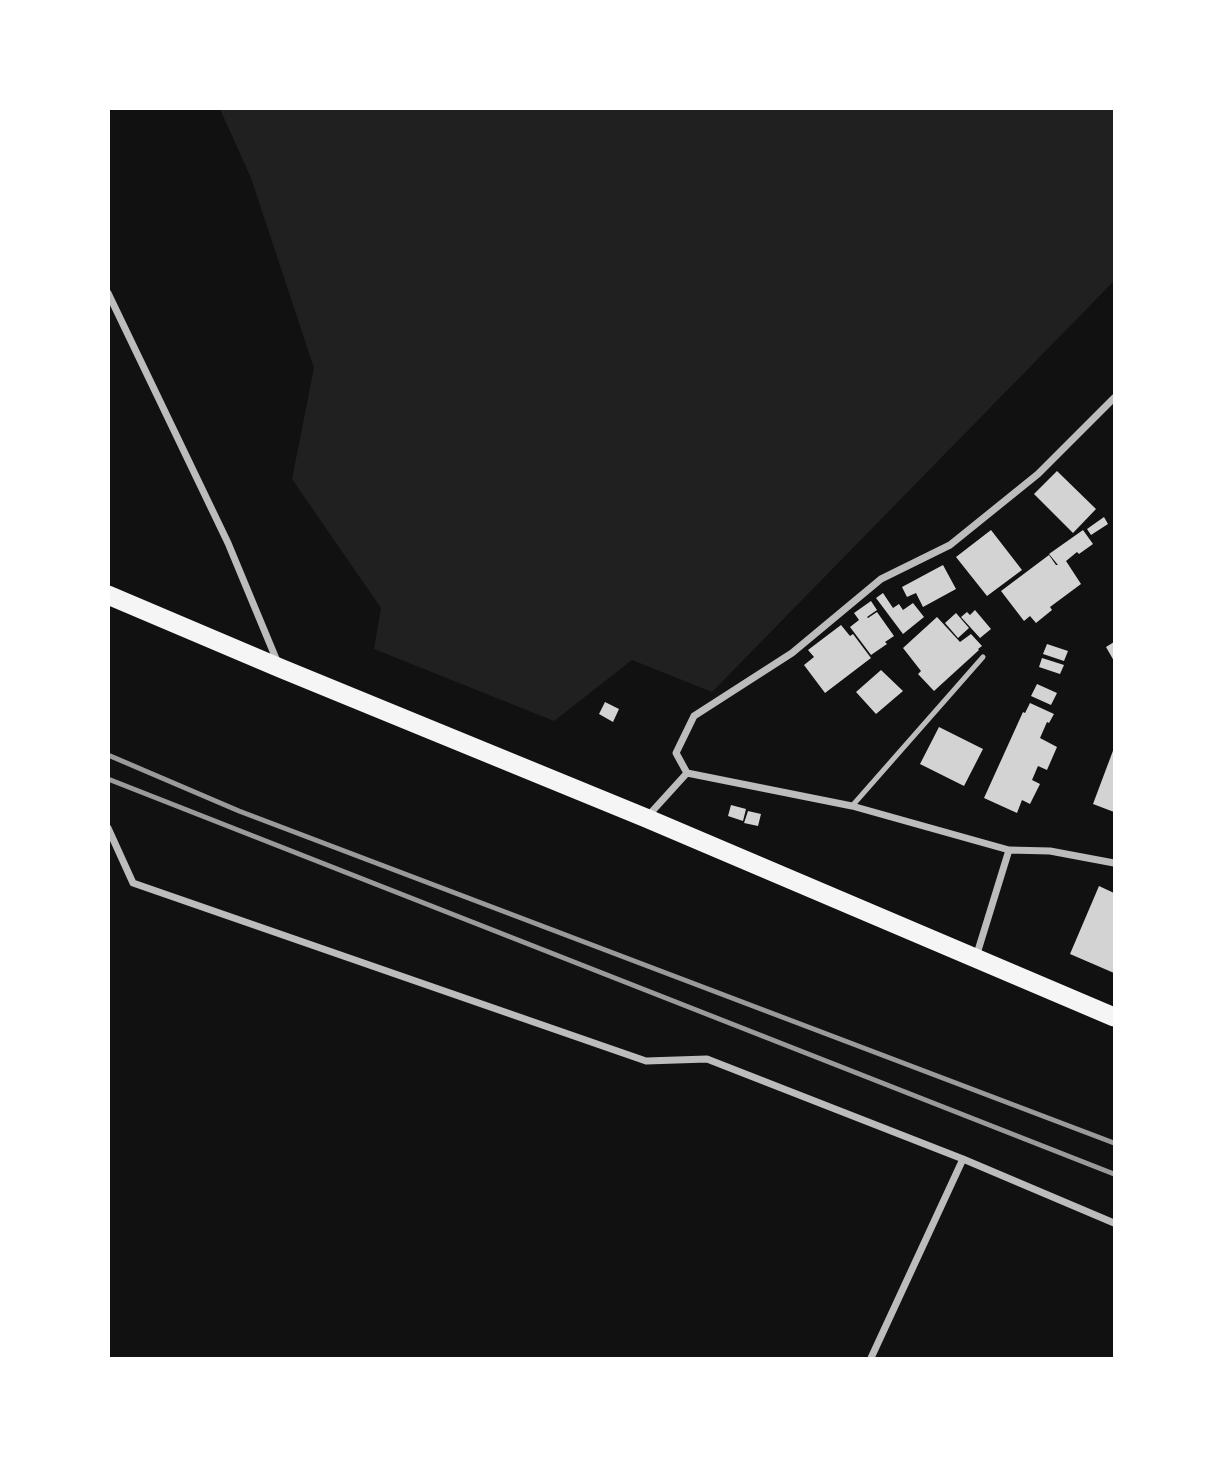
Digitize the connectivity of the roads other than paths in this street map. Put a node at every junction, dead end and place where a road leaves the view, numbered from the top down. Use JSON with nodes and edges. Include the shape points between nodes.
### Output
{"nodes":[{"id":1,"x":108,"y":293,"type":"edge"},
{"id":2,"x":1115,"y":398,"type":"edge"},
{"id":3,"x":108,"y":595,"type":"edge"},
{"id":4,"x":983,"y":657,"type":"dead end"},
{"id":5,"x":280,"y":668,"type":"junction"},
{"id":6,"x":687,"y":774,"type":"junction"},
{"id":7,"x":852,"y":806,"type":"junction"},
{"id":8,"x":646,"y":818,"type":"junction"},
{"id":9,"x":108,"y":828,"type":"edge"},
{"id":10,"x":1009,"y":850,"type":"junction"},
{"id":11,"x":1115,"y":863,"type":"edge"},
{"id":12,"x":975,"y":958,"type":"junction"},
{"id":13,"x":1115,"y":1017,"type":"edge"},
{"id":14,"x":963,"y":1159,"type":"junction"},
{"id":15,"x":1115,"y":1223,"type":"edge"},
{"id":16,"x":871,"y":1359,"type":"edge"}],
"edges":[{"from":1,"to":5,"type":"street","via":[[228,543]]},
{"from":2,"to":6,"type":"street","via":[[1038,474],[950,545],[881,579],[792,653],[694,716],[676,753]]},
{"from":3,"to":5,"type":"highway"},
{"from":4,"to":7,"type":"lane"},
{"from":5,"to":8,"type":"highway"},
{"from":6,"to":7,"type":"street"},
{"from":6,"to":8,"type":"street"},
{"from":7,"to":10,"type":"street"},
{"from":8,"to":12,"type":"highway"},
{"from":9,"to":14,"type":"street","via":[[133,883],[646,1061],[707,1059]]},
{"from":10,"to":11,"type":"street","via":[[1050,851]]},
{"from":10,"to":12,"type":"street"},
{"from":12,"to":13,"type":"highway"},
{"from":14,"to":15,"type":"street"},
{"from":14,"to":16,"type":"street"}]}
